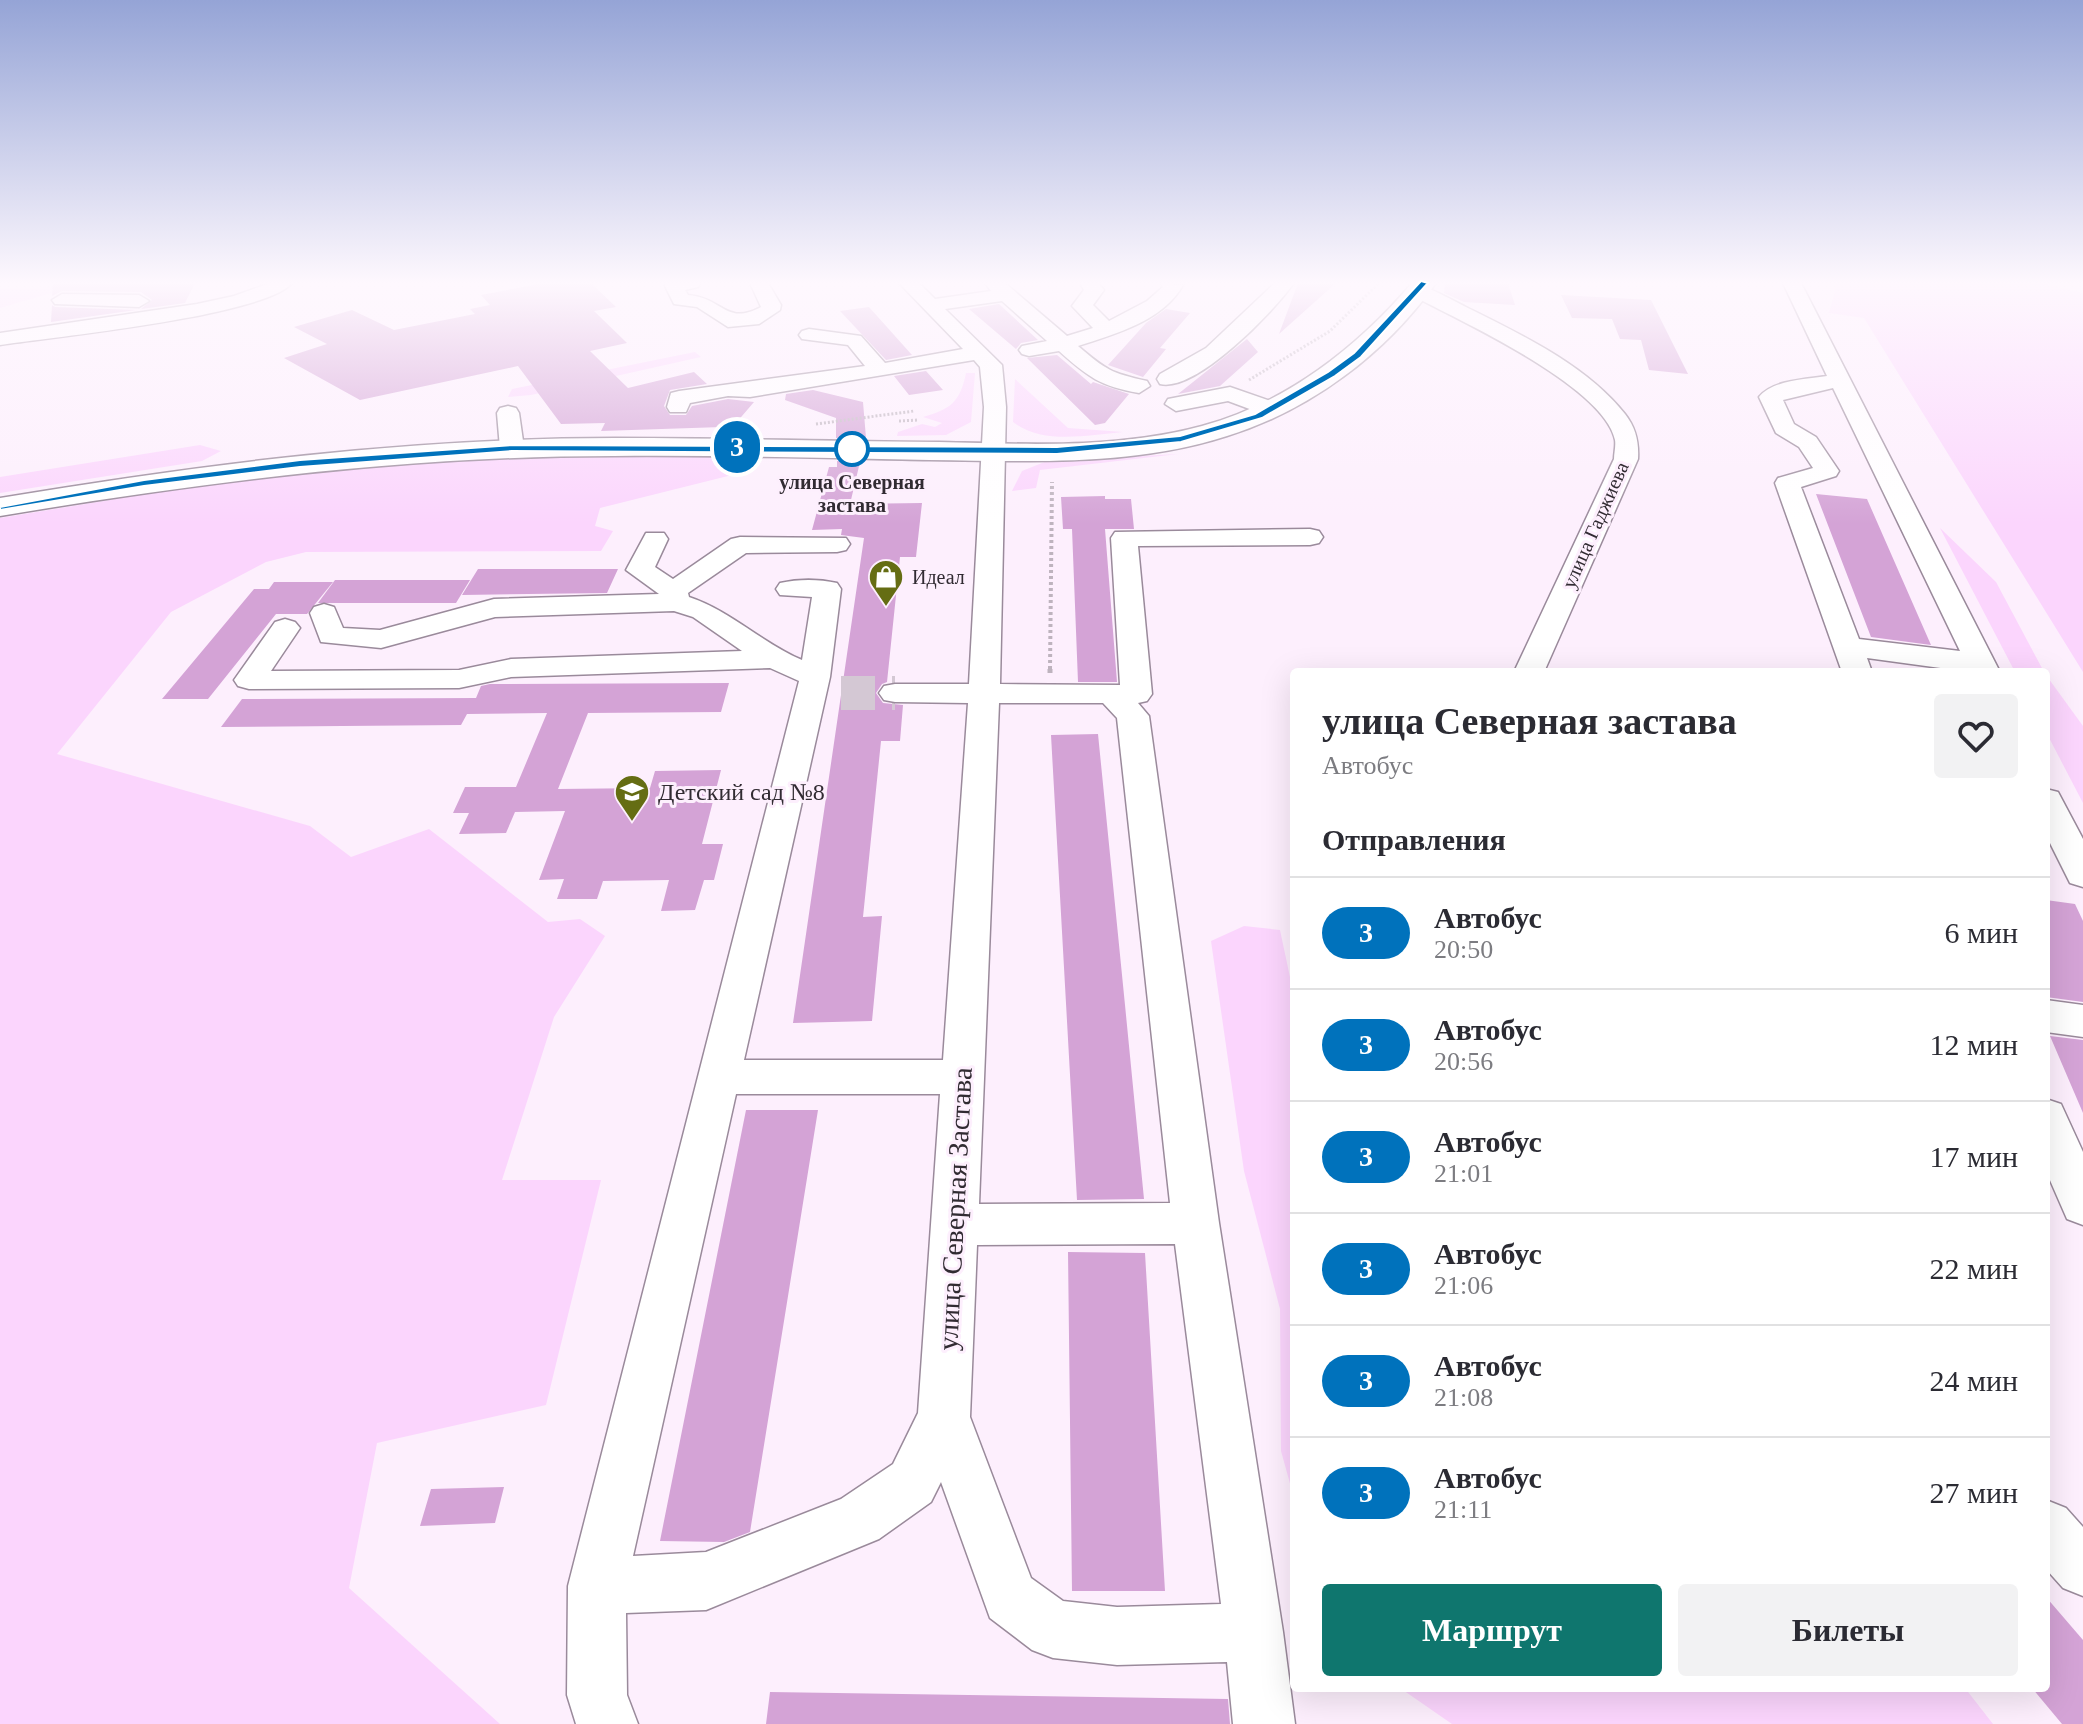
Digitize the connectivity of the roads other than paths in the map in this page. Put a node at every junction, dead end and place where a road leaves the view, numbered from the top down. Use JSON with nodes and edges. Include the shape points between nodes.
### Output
{"nodes":[{"id":1,"x":874,"y":363,"type":"edge"},
{"id":2,"x":918,"y":363,"type":"edge"},
{"id":3,"x":989,"y":363,"type":"edge"},
{"id":4,"x":1085,"y":363,"type":"edge"},
{"id":5,"x":1198,"y":363,"type":"edge"},
{"id":6,"x":1344,"y":363,"type":"edge"},
{"id":7,"x":1552,"y":363,"type":"edge"},
{"id":8,"x":1831,"y":363,"type":"edge"},
{"id":9,"x":880,"y":370,"type":"junction"},
{"id":10,"x":1168,"y":379,"type":"dead end"},
{"id":11,"x":1839,"y":380,"type":"junction"},
{"id":12,"x":1139,"y":386,"type":"dead end"},
{"id":13,"x":1176,"y":404,"type":"dead end"},
{"id":14,"x":678,"y":407,"type":"dead end"},
{"id":15,"x":1271,"y":409,"type":"junction"},
{"id":16,"x":508,"y":413,"type":"dead end"},
{"id":17,"x":512,"y":448,"type":"junction"},
{"id":18,"x":996,"y":451,"type":"junction"},
{"id":19,"x":0,"y":507,"type":"edge"},
{"id":20,"x":1310,"y":537,"type":"dead end"},
{"id":21,"x":655,"y":539,"type":"dead end"},
{"id":22,"x":837,"y":544,"type":"dead end"},
{"id":23,"x":790,"y":589,"type":"dead end"},
{"id":24,"x":675,"y":597,"type":"junction"},
{"id":25,"x":324,"y":613,"type":"dead end"},
{"id":26,"x":285,"y":628,"type":"dead end"},
{"id":27,"x":774,"y":659,"type":"junction"},
{"id":28,"x":1851,"y":659,"type":"edge"},
{"id":29,"x":1531,"y":668,"type":"edge"},
{"id":30,"x":1983,"y":668,"type":"edge"},
{"id":31,"x":823,"y":688,"type":"junction"},
{"id":32,"x":895,"y":693,"type":"tunnel mouth"},
{"id":33,"x":984,"y":694,"type":"junction"},
{"id":34,"x":1111,"y":694,"type":"junction"},
{"id":35,"x":2050,"y":808,"type":"edge"},
{"id":36,"x":2083,"y":874,"type":"edge"},
{"id":37,"x":2050,"y":1017,"type":"edge"},
{"id":38,"x":2083,"y":1021,"type":"edge"},
{"id":39,"x":718,"y":1077,"type":"junction"},
{"id":40,"x":961,"y":1077,"type":"junction"},
{"id":41,"x":2050,"y":1127,"type":"edge"},
{"id":42,"x":2083,"y":1205,"type":"edge"},
{"id":43,"x":1196,"y":1223,"type":"junction"},
{"id":44,"x":955,"y":1225,"type":"junction"},
{"id":45,"x":944,"y":1417,"type":"junction"},
{"id":46,"x":2050,"y":1532,"type":"edge"},
{"id":47,"x":2083,"y":1568,"type":"edge"},
{"id":48,"x":597,"y":1586,"type":"junction"},
{"id":49,"x":1254,"y":1632,"type":"junction"},
{"id":50,"x":607,"y":1724,"type":"edge"},
{"id":51,"x":1264,"y":1724,"type":"edge"}],
"edges":[{"from":1,"to":9,"type":"street"},
{"from":2,"to":9,"type":"street"},
{"from":3,"to":18,"type":"street","name":"улица Северная Застава"},
{"from":4,"to":12,"type":"street","via":[[1114,382]]},
{"from":5,"to":10,"type":"street"},
{"from":6,"to":15,"type":"main road"},
{"from":7,"to":29,"type":"street","name":"улица Гаджиева","via":[[1588,388],[1614,417],[1627,439],[1626,459]]},
{"from":8,"to":11,"type":"street"},
{"from":9,"to":14,"type":"street","via":[[750,390],[724,383],[679,398]]},
{"from":11,"to":28,"type":"street","via":[[1770,397],[1784,428],[1808,442],[1827,471],[1787,483]]},
{"from":11,"to":30,"type":"street"},
{"from":13,"to":15,"type":"street","via":[[1230,394]]},
{"from":15,"to":18,"type":"main road","via":[[1181,439]]},
{"from":16,"to":17,"type":"street"},
{"from":17,"to":18,"type":"main road"},
{"from":17,"to":19,"type":"main road","via":[[300,463]]},
{"from":18,"to":33,"type":"street","name":"улица Северная Застава"},
{"from":20,"to":34,"type":"street","via":[[1124,538],[1136,694]]},
{"from":21,"to":24,"type":"street","via":[[640,570]]},
{"from":22,"to":24,"type":"street","via":[[740,545]]},
{"from":23,"to":31,"type":"street","via":[[827,589]]},
{"from":24,"to":25,"type":"street","via":[[494,608],[381,639],[331,636]]},
{"from":24,"to":27,"type":"street"},
{"from":26,"to":27,"type":"street","via":[[249,680],[459,679],[527,667]]},
{"from":27,"to":31,"type":"street"},
{"from":28,"to":30,"type":"street"},
{"from":31,"to":39,"type":"street"},
{"from":32,"to":33,"type":"street"},
{"from":33,"to":34,"type":"street"},
{"from":33,"to":40,"type":"street","name":"улица Северная Застава"},
{"from":34,"to":43,"type":"street","via":[[1133,716]]},
{"from":35,"to":36,"type":"street"},
{"from":37,"to":38,"type":"street"},
{"from":39,"to":40,"type":"street"},
{"from":39,"to":48,"type":"street"},
{"from":40,"to":44,"type":"street","name":"улица Северная Застава"},
{"from":41,"to":42,"type":"street"},
{"from":43,"to":44,"type":"street"},
{"from":43,"to":49,"type":"street"},
{"from":44,"to":45,"type":"street","name":"улица Северная Застава"},
{"from":45,"to":48,"type":"street","name":"улица Северная Застава","via":[[912,1483],[859,1519],[706,1581]]},
{"from":45,"to":49,"type":"street","via":[[1010,1598],[1053,1629],[1117,1636]]},
{"from":46,"to":47,"type":"street"},
{"from":48,"to":50,"type":"street","via":[[597,1695]]},
{"from":49,"to":51,"type":"street"}]}
